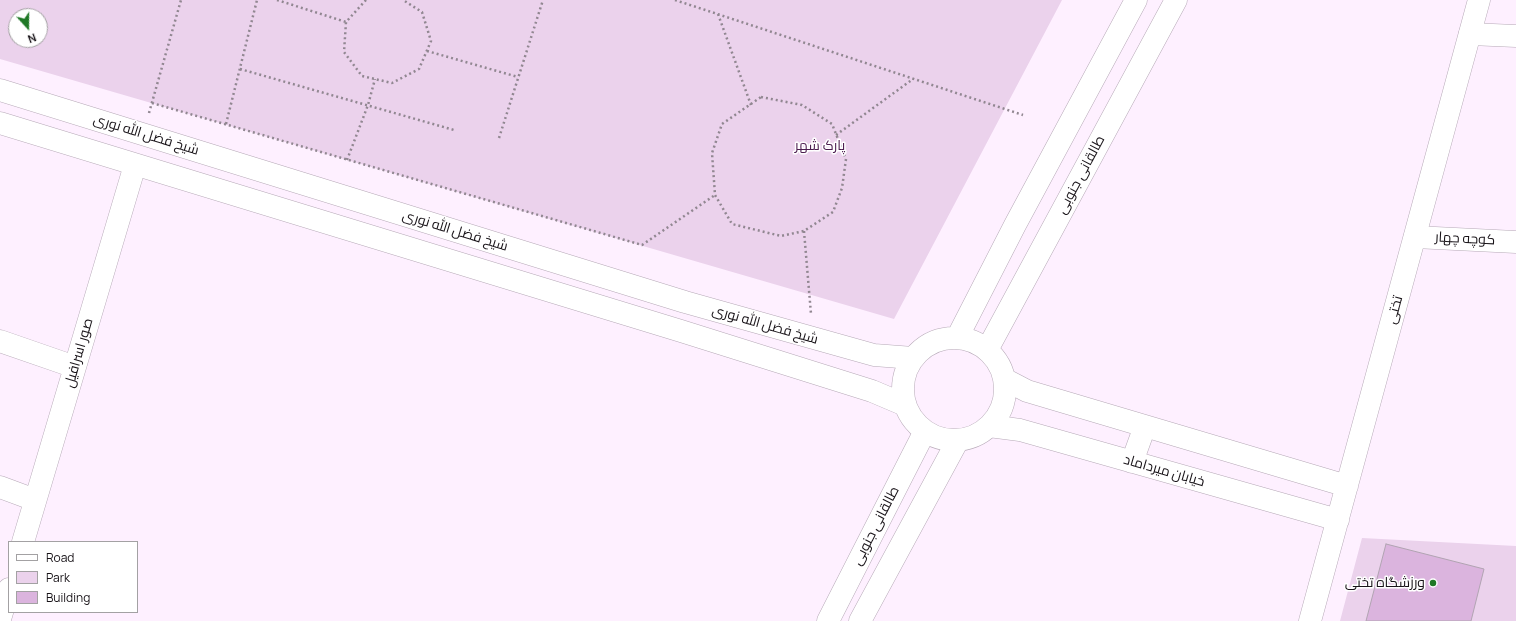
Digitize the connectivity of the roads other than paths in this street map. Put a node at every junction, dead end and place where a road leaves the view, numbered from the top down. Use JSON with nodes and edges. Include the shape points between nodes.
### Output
{"nodes":[{"id":1,"x":1136,"y":0,"type":"edge"},
{"id":2,"x":1176,"y":0,"type":"edge"},
{"id":3,"x":1479,"y":0,"type":"edge"},
{"id":4,"x":1122,"y":26,"type":"junction"},
{"id":5,"x":1470,"y":34,"type":"junction"},
{"id":6,"x":1516,"y":36,"type":"edge"},
{"id":7,"x":1152,"y":43,"type":"junction"},
{"id":8,"x":0,"y":90,"type":"edge"},
{"id":9,"x":0,"y":123,"type":"edge"},
{"id":10,"x":144,"y":134,"type":"junction"},
{"id":11,"x":134,"y":165,"type":"junction"},
{"id":12,"x":1015,"y":225,"type":"junction"},
{"id":13,"x":1415,"y":236,"type":"junction"},
{"id":14,"x":1045,"y":241,"type":"junction"},
{"id":15,"x":1516,"y":242,"type":"edge"},
{"id":16,"x":956,"y":338,"type":"junction"},
{"id":17,"x":0,"y":341,"type":"edge"},
{"id":18,"x":987,"y":350,"type":"junction"},
{"id":19,"x":913,"y":358,"type":"junction"},
{"id":20,"x":75,"y":367,"type":"junction"},
{"id":21,"x":1004,"y":379,"type":"junction"},
{"id":22,"x":905,"y":405,"type":"junction"},
{"id":23,"x":989,"y":426,"type":"junction"},
{"id":24,"x":1145,"y":426,"type":"junction"},
{"id":25,"x":925,"y":430,"type":"junction"},
{"id":26,"x":958,"y":440,"type":"junction"},
{"id":27,"x":1132,"y":462,"type":"junction"},
{"id":28,"x":1347,"y":486,"type":"junction"},
{"id":29,"x":0,"y":487,"type":"edge"},
{"id":30,"x":35,"y":500,"type":"junction"},
{"id":31,"x":1338,"y":520,"type":"junction"},
{"id":32,"x":23,"y":541,"type":"edge"},
{"id":33,"x":8,"y":592,"type":"edge"},
{"id":34,"x":0,"y":619,"type":"edge"},
{"id":35,"x":828,"y":621,"type":"edge"},
{"id":36,"x":860,"y":621,"type":"edge"},
{"id":37,"x":1310,"y":621,"type":"edge"}],
"edges":[{"from":1,"to":4,"type":"street"},
{"from":2,"to":7,"type":"street","name":"طالقانی جنوبی"},
{"from":3,"to":5,"type":"street","name":"تختی"},
{"from":4,"to":7,"type":"street"},
{"from":4,"to":12,"type":"street"},
{"from":5,"to":6,"type":"street"},
{"from":5,"to":13,"type":"street","name":"تختی"},
{"from":7,"to":14,"type":"street","name":"طالقانی جنوبی"},
{"from":8,"to":10,"type":"street","name":"شیخ فضل الله نوری"},
{"from":9,"to":11,"type":"street"},
{"from":10,"to":11,"type":"street","name":"صور اسرافیل"},
{"from":10,"to":19,"type":"street","name":"شیخ فضل الله نوری","via":[[685,302],[874,355]]},
{"from":11,"to":20,"type":"street","name":"صور اسرافیل"},
{"from":11,"to":22,"type":"street","via":[[872,390]]},
{"from":12,"to":14,"type":"street"},
{"from":12,"to":16,"type":"street"},
{"from":13,"to":15,"type":"street","name":"کوچه چهار"},
{"from":13,"to":28,"type":"street","name":"تختی"},
{"from":14,"to":18,"type":"street","name":"طالقانی جنوبی"},
{"from":16,"to":18,"type":"street","via":[[973,341]]},
{"from":16,"to":19,"type":"street","via":[[930,344]]},
{"from":17,"to":20,"type":"street"},
{"from":18,"to":21,"type":"street","via":[[998,363]]},
{"from":19,"to":22,"type":"street","via":[[906,372],[903,388]]},
{"from":20,"to":30,"type":"street","name":"صور اسرافیل"},
{"from":21,"to":23,"type":"street","via":[[1005,396],[1000,412]]},
{"from":21,"to":24,"type":"street","via":[[1027,391]]},
{"from":22,"to":25,"type":"street","via":[[913,419]]},
{"from":23,"to":26,"type":"street","via":[[974,435]]},
{"from":23,"to":27,"type":"street","name":"خیابان میرداماد","via":[[1020,430]]},
{"from":24,"to":27,"type":"street"},
{"from":24,"to":28,"type":"street"},
{"from":25,"to":26,"type":"street","via":[[940,438]]},
{"from":25,"to":35,"type":"street","name":"طالقانی جنوبی"},
{"from":26,"to":36,"type":"street"},
{"from":27,"to":31,"type":"street","name":"خیابان میرداماد"},
{"from":28,"to":31,"type":"street","name":"تختی"},
{"from":29,"to":30,"type":"street"},
{"from":30,"to":32,"type":"street","name":"صور اسرافیل"},
{"from":31,"to":37,"type":"street","name":"تختی"},
{"from":33,"to":34,"type":"street"}]}
